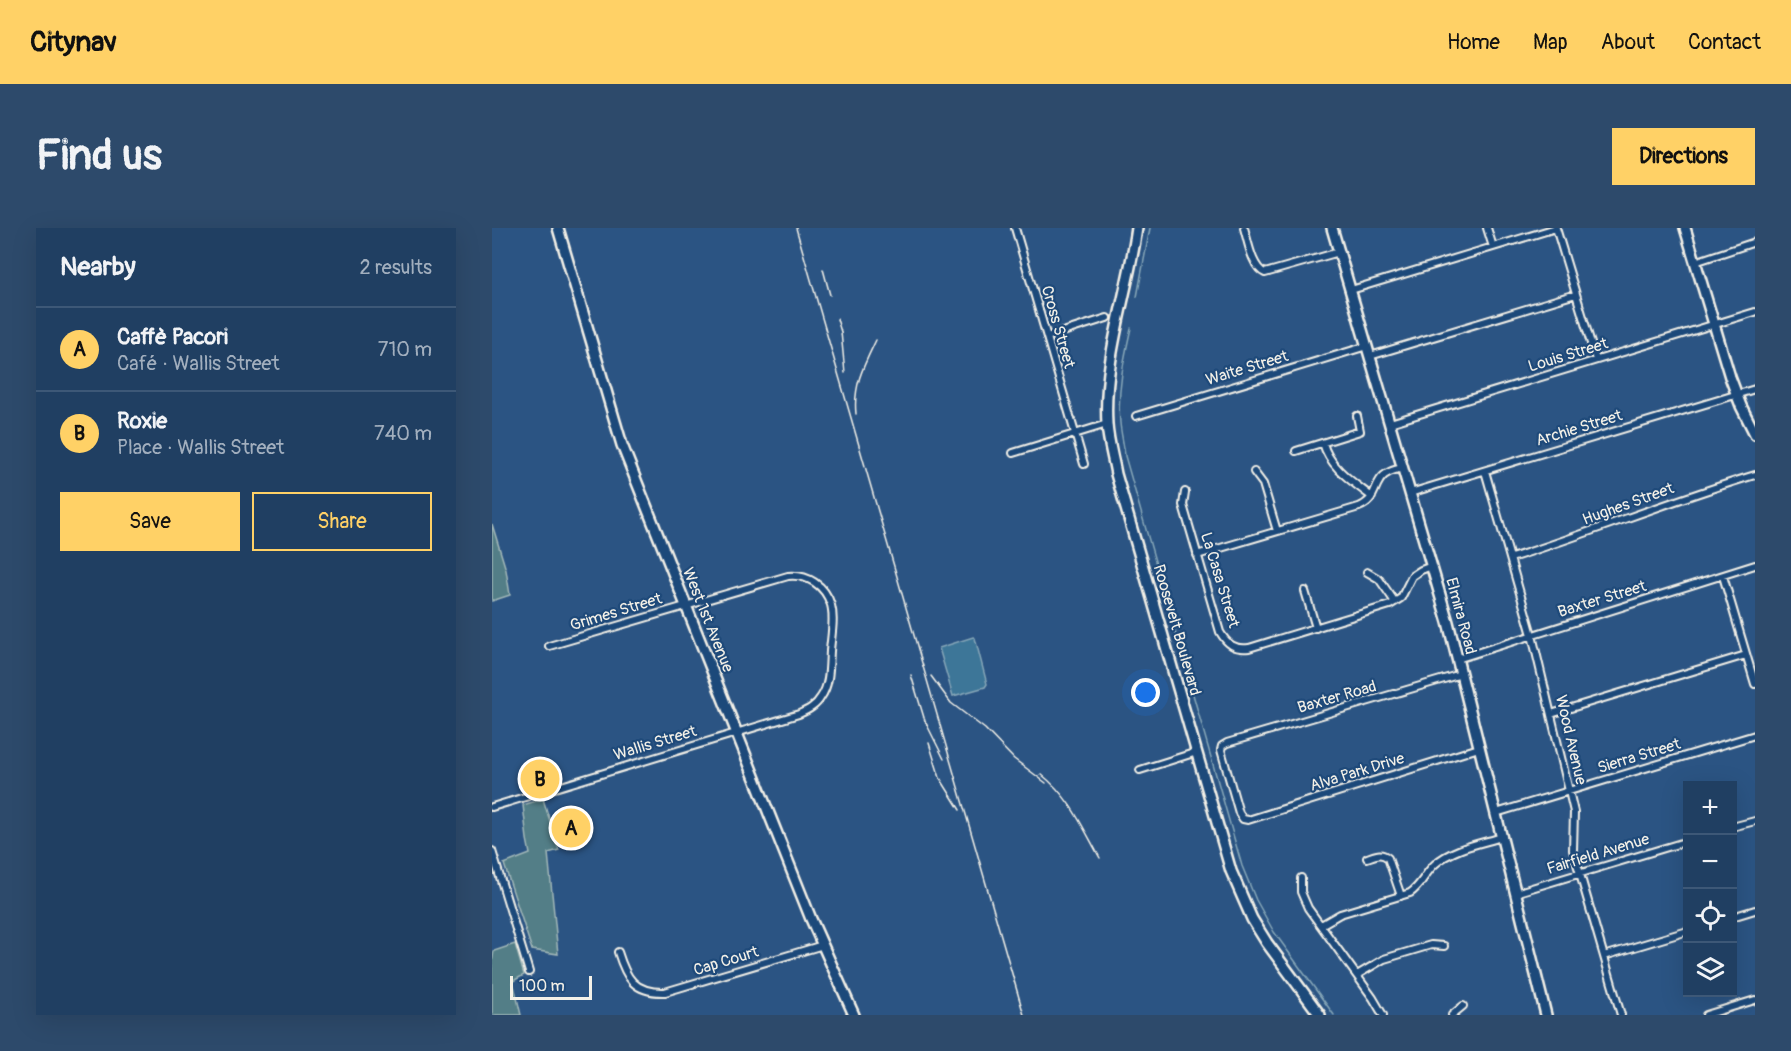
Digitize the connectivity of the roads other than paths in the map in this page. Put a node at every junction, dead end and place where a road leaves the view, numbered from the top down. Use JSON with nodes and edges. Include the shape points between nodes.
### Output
{"nodes":[{"id":1,"x":558,"y":228,"type":"edge"},
{"id":2,"x":1015,"y":228,"type":"edge"},
{"id":3,"x":1137,"y":228,"type":"edge"},
{"id":4,"x":1244,"y":228,"type":"edge"},
{"id":5,"x":1332,"y":228,"type":"edge"},
{"id":6,"x":1487,"y":228,"type":"edge"},
{"id":7,"x":1556,"y":228,"type":"edge"},
{"id":8,"x":1685,"y":228,"type":"edge"},
{"id":9,"x":1755,"y":242,"type":"edge"},
{"id":10,"x":1493,"y":247,"type":"junction"},
{"id":11,"x":1339,"y":252,"type":"junction"},
{"id":12,"x":1695,"y":262,"type":"junction"},
{"id":13,"x":1351,"y":290,"type":"junction"},
{"id":14,"x":1576,"y":294,"type":"junction"},
{"id":15,"x":1755,"y":312,"type":"edge"},
{"id":16,"x":1107,"y":318,"type":"dead end"},
{"id":17,"x":1714,"y":325,"type":"junction"},
{"id":18,"x":1047,"y":337,"type":"junction"},
{"id":19,"x":1369,"y":351,"type":"junction"},
{"id":20,"x":1596,"y":360,"type":"junction"},
{"id":21,"x":1755,"y":389,"type":"edge"},
{"id":22,"x":1736,"y":394,"type":"junction"},
{"id":23,"x":1136,"y":416,"type":"dead end"},
{"id":24,"x":1357,"y":416,"type":"dead end"},
{"id":25,"x":1390,"y":423,"type":"junction"},
{"id":26,"x":1107,"y":424,"type":"junction"},
{"id":27,"x":1075,"y":434,"type":"junction"},
{"id":28,"x":1755,"y":434,"type":"edge"},
{"id":29,"x":1323,"y":443,"type":"junction"},
{"id":30,"x":1296,"y":451,"type":"dead end"},
{"id":31,"x":1013,"y":453,"type":"dead end"},
{"id":32,"x":1084,"y":464,"type":"dead end"},
{"id":33,"x":1403,"y":468,"type":"junction"},
{"id":34,"x":1485,"y":471,"type":"junction"},
{"id":35,"x":1254,"y":472,"type":"dead end"},
{"id":36,"x":1755,"y":475,"type":"edge"},
{"id":37,"x":1185,"y":492,"type":"dead end"},
{"id":38,"x":1410,"y":493,"type":"junction"},
{"id":39,"x":1372,"y":497,"type":"junction"},
{"id":40,"x":1277,"y":531,"type":"junction"},
{"id":41,"x":1197,"y":555,"type":"junction"},
{"id":42,"x":1511,"y":558,"type":"junction"},
{"id":43,"x":1755,"y":565,"type":"edge"},
{"id":44,"x":1432,"y":566,"type":"junction"},
{"id":45,"x":1367,"y":572,"type":"dead end"},
{"id":46,"x":1723,"y":576,"type":"junction"},
{"id":47,"x":1305,"y":591,"type":"dead end"},
{"id":48,"x":1395,"y":602,"type":"junction"},
{"id":49,"x":686,"y":605,"type":"junction"},
{"id":50,"x":1316,"y":628,"type":"junction"},
{"id":51,"x":1532,"y":635,"type":"junction"},
{"id":52,"x":549,"y":646,"type":"dead end"},
{"id":53,"x":1746,"y":655,"type":"junction"},
{"id":54,"x":1457,"y":658,"type":"junction"},
{"id":55,"x":1461,"y":674,"type":"junction"},
{"id":56,"x":1755,"y":684,"type":"edge"},
{"id":57,"x":821,"y":698,"type":"joint"},
{"id":58,"x":1551,"y":714,"type":"junction"},
{"id":59,"x":737,"y":732,"type":"junction"},
{"id":60,"x":1755,"y":735,"type":"edge"},
{"id":61,"x":1479,"y":748,"type":"junction"},
{"id":62,"x":1197,"y":752,"type":"junction"},
{"id":63,"x":1140,"y":770,"type":"dead end"},
{"id":64,"x":1569,"y":791,"type":"junction"},
{"id":65,"x":492,"y":807,"type":"edge"},
{"id":66,"x":1496,"y":813,"type":"junction"},
{"id":67,"x":1243,"y":819,"type":"joint"},
{"id":68,"x":1755,"y":820,"type":"edge"},
{"id":69,"x":1737,"y":825,"type":"edge"},
{"id":70,"x":1502,"y":837,"type":"junction"},
{"id":71,"x":1683,"y":843,"type":"edge"},
{"id":72,"x":492,"y":851,"type":"edge"},
{"id":73,"x":1367,"y":858,"type":"dead end"},
{"id":74,"x":1580,"y":874,"type":"junction"},
{"id":75,"x":1301,"y":878,"type":"dead end"},
{"id":76,"x":1515,"y":893,"type":"junction"},
{"id":77,"x":1401,"y":896,"type":"junction"},
{"id":78,"x":1755,"y":910,"type":"edge"},
{"id":79,"x":1737,"y":915,"type":"edge"},
{"id":80,"x":1321,"y":925,"type":"junction"},
{"id":81,"x":1683,"y":932,"type":"edge"},
{"id":82,"x":823,"y":945,"type":"junction"},
{"id":83,"x":1444,"y":946,"type":"dead end"},
{"id":84,"x":618,"y":952,"type":"dead end"},
{"id":85,"x":1604,"y":956,"type":"junction"},
{"id":86,"x":529,"y":972,"type":"dead end"},
{"id":87,"x":1357,"y":975,"type":"junction"},
{"id":88,"x":636,"y":986,"type":"junction"},
{"id":89,"x":632,"y":993,"type":"dead end"},
{"id":90,"x":1755,"y":1000,"type":"edge"},
{"id":91,"x":1463,"y":1006,"type":"dead end"},
{"id":92,"x":854,"y":1015,"type":"edge"},
{"id":93,"x":1320,"y":1015,"type":"edge"},
{"id":94,"x":1383,"y":1015,"type":"edge"},
{"id":95,"x":1452,"y":1015,"type":"edge"},
{"id":96,"x":1546,"y":1015,"type":"edge"},
{"id":97,"x":1621,"y":1015,"type":"edge"},
{"id":98,"x":1706,"y":1015,"type":"edge"}],
"edges":[{"from":1,"to":49,"type":"street","name":"West 1st Avenue","via":[[619,436]]},
{"from":2,"to":18,"type":"street","name":"Cross Street"},
{"from":3,"to":26,"type":"street","name":"Roosevelt Boulevard","via":[[1110,365]]},
{"from":4,"to":11,"type":"street","via":[[1256,266],[1265,273]]},
{"from":5,"to":11,"type":"street","name":"Elmira Road"},
{"from":6,"to":10,"type":"street"},
{"from":7,"to":10,"type":"street"},
{"from":7,"to":14,"type":"street"},
{"from":8,"to":12,"type":"street"},
{"from":9,"to":12,"type":"street"},
{"from":10,"to":13,"type":"street"},
{"from":11,"to":13,"type":"street","name":"Elmira Road"},
{"from":12,"to":17,"type":"street"},
{"from":13,"to":19,"type":"street","name":"Elmira Road"},
{"from":14,"to":19,"type":"street","name":"Waite Street"},
{"from":14,"to":20,"type":"street"},
{"from":15,"to":17,"type":"street","name":"Louis Street"},
{"from":16,"to":18,"type":"street"},
{"from":17,"to":20,"type":"street","name":"Louis Street"},
{"from":17,"to":22,"type":"street"},
{"from":18,"to":27,"type":"street","name":"Cross Street"},
{"from":19,"to":23,"type":"street","name":"Waite Street"},
{"from":19,"to":25,"type":"street","name":"Elmira Road"},
{"from":20,"to":25,"type":"street","name":"Louis Street"},
{"from":21,"to":22,"type":"street","name":"Archie Street"},
{"from":22,"to":28,"type":"street"},
{"from":22,"to":34,"type":"street","name":"Archie Street"},
{"from":24,"to":29,"type":"street","via":[[1360,431]]},
{"from":25,"to":33,"type":"street","name":"Elmira Road"},
{"from":26,"to":27,"type":"street"},
{"from":26,"to":62,"type":"street","name":"Roosevelt Boulevard","via":[[1116,474]]},
{"from":27,"to":31,"type":"street"},
{"from":27,"to":32,"type":"street","name":"Cross Street"},
{"from":29,"to":30,"type":"street"},
{"from":29,"to":39,"type":"street","via":[[1340,472]]},
{"from":33,"to":38,"type":"street","name":"Elmira Road"},
{"from":33,"to":39,"type":"street","via":[[1386,474]]},
{"from":34,"to":38,"type":"street","name":"Archie Street"},
{"from":34,"to":42,"type":"street","name":"Wood Avenue"},
{"from":35,"to":40,"type":"street","via":[[1263,484]]},
{"from":36,"to":42,"type":"street","name":"Hughes Street"},
{"from":37,"to":41,"type":"street","name":"La Casa Street","via":[[1183,505]]},
{"from":38,"to":44,"type":"street","name":"Elmira Road"},
{"from":39,"to":40,"type":"street","via":[[1359,507]]},
{"from":40,"to":41,"type":"street"},
{"from":41,"to":50,"type":"street","name":"La Casa Street","via":[[1220,632],[1229,644],[1249,648]]},
{"from":42,"to":51,"type":"street","name":"Wood Avenue"},
{"from":43,"to":46,"type":"street","name":"Baxter Street"},
{"from":44,"to":48,"type":"street","via":[[1412,576]]},
{"from":44,"to":54,"type":"street","name":"Elmira Road"},
{"from":45,"to":48,"type":"street","via":[[1379,579]]},
{"from":46,"to":51,"type":"street","name":"Baxter Street"},
{"from":46,"to":53,"type":"street"},
{"from":47,"to":50,"type":"street"},
{"from":48,"to":50,"type":"street","name":"La Casa Street"},
{"from":49,"to":52,"type":"street","name":"Grimes Street"},
{"from":49,"to":57,"type":"street","name":"Grimes Street","via":[[788,576],[798,575],[818,585],[831,605],[832,617],[829,674]]},
{"from":49,"to":59,"type":"street","name":"West 1st Avenue"},
{"from":51,"to":54,"type":"street","name":"Baxter Street"},
{"from":51,"to":58,"type":"street","name":"Wood Avenue"},
{"from":53,"to":56,"type":"street"},
{"from":53,"to":58,"type":"street"},
{"from":54,"to":55,"type":"street","name":"Elmira Road"},
{"from":55,"to":61,"type":"street","name":"Elmira Road"},
{"from":55,"to":67,"type":"street","name":"Baxter Road","via":[[1222,746]]},
{"from":57,"to":59,"type":"street","name":"Wallis Street","via":[[799,714]]},
{"from":58,"to":64,"type":"street","name":"Wood Avenue"},
{"from":59,"to":65,"type":"street","name":"Wallis Street"},
{"from":59,"to":82,"type":"street","name":"West 1st Avenue"},
{"from":60,"to":64,"type":"street","name":"Sierra Street"},
{"from":61,"to":66,"type":"street","name":"Elmira Road"},
{"from":61,"to":67,"type":"street","name":"Alva Park Drive"},
{"from":62,"to":63,"type":"street"},
{"from":62,"to":93,"type":"street","name":"Roosevelt Boulevard","via":[[1231,871],[1252,919]]},
{"from":64,"to":66,"type":"street","name":"Sierra Street"},
{"from":64,"to":74,"type":"street","name":"Wood Avenue","via":[[1574,812],[1573,850]]},
{"from":66,"to":70,"type":"street","name":"Elmira Road"},
{"from":68,"to":69,"type":"street"},
{"from":70,"to":76,"type":"street","name":"Elmira Road"},
{"from":70,"to":77,"type":"street","via":[[1448,855],[1429,870],[1416,889]]},
{"from":71,"to":74,"type":"street","name":"Fairfield Avenue"},
{"from":72,"to":86,"type":"street"},
{"from":73,"to":77,"type":"street","via":[[1384,854],[1388,858]]},
{"from":74,"to":76,"type":"street","name":"Fairfield Avenue"},
{"from":74,"to":85,"type":"street","name":"Wood Avenue"},
{"from":75,"to":80,"type":"street","via":[[1304,900]]},
{"from":76,"to":96,"type":"street","name":"Elmira Road"},
{"from":77,"to":80,"type":"street","via":[[1340,914]]},
{"from":78,"to":79,"type":"street"},
{"from":80,"to":87,"type":"street"},
{"from":81,"to":85,"type":"street"},
{"from":82,"to":88,"type":"street","name":"Cap Court","via":[[670,991],[652,992]]},
{"from":82,"to":92,"type":"street","name":"West 1st Avenue"},
{"from":83,"to":87,"type":"street","via":[[1431,945],[1384,959]]},
{"from":84,"to":88,"type":"street"},
{"from":85,"to":97,"type":"street","name":"Wood Avenue"},
{"from":87,"to":94,"type":"street"},
{"from":88,"to":89,"type":"street"},
{"from":90,"to":98,"type":"street"},
{"from":91,"to":95,"type":"street"}]}
